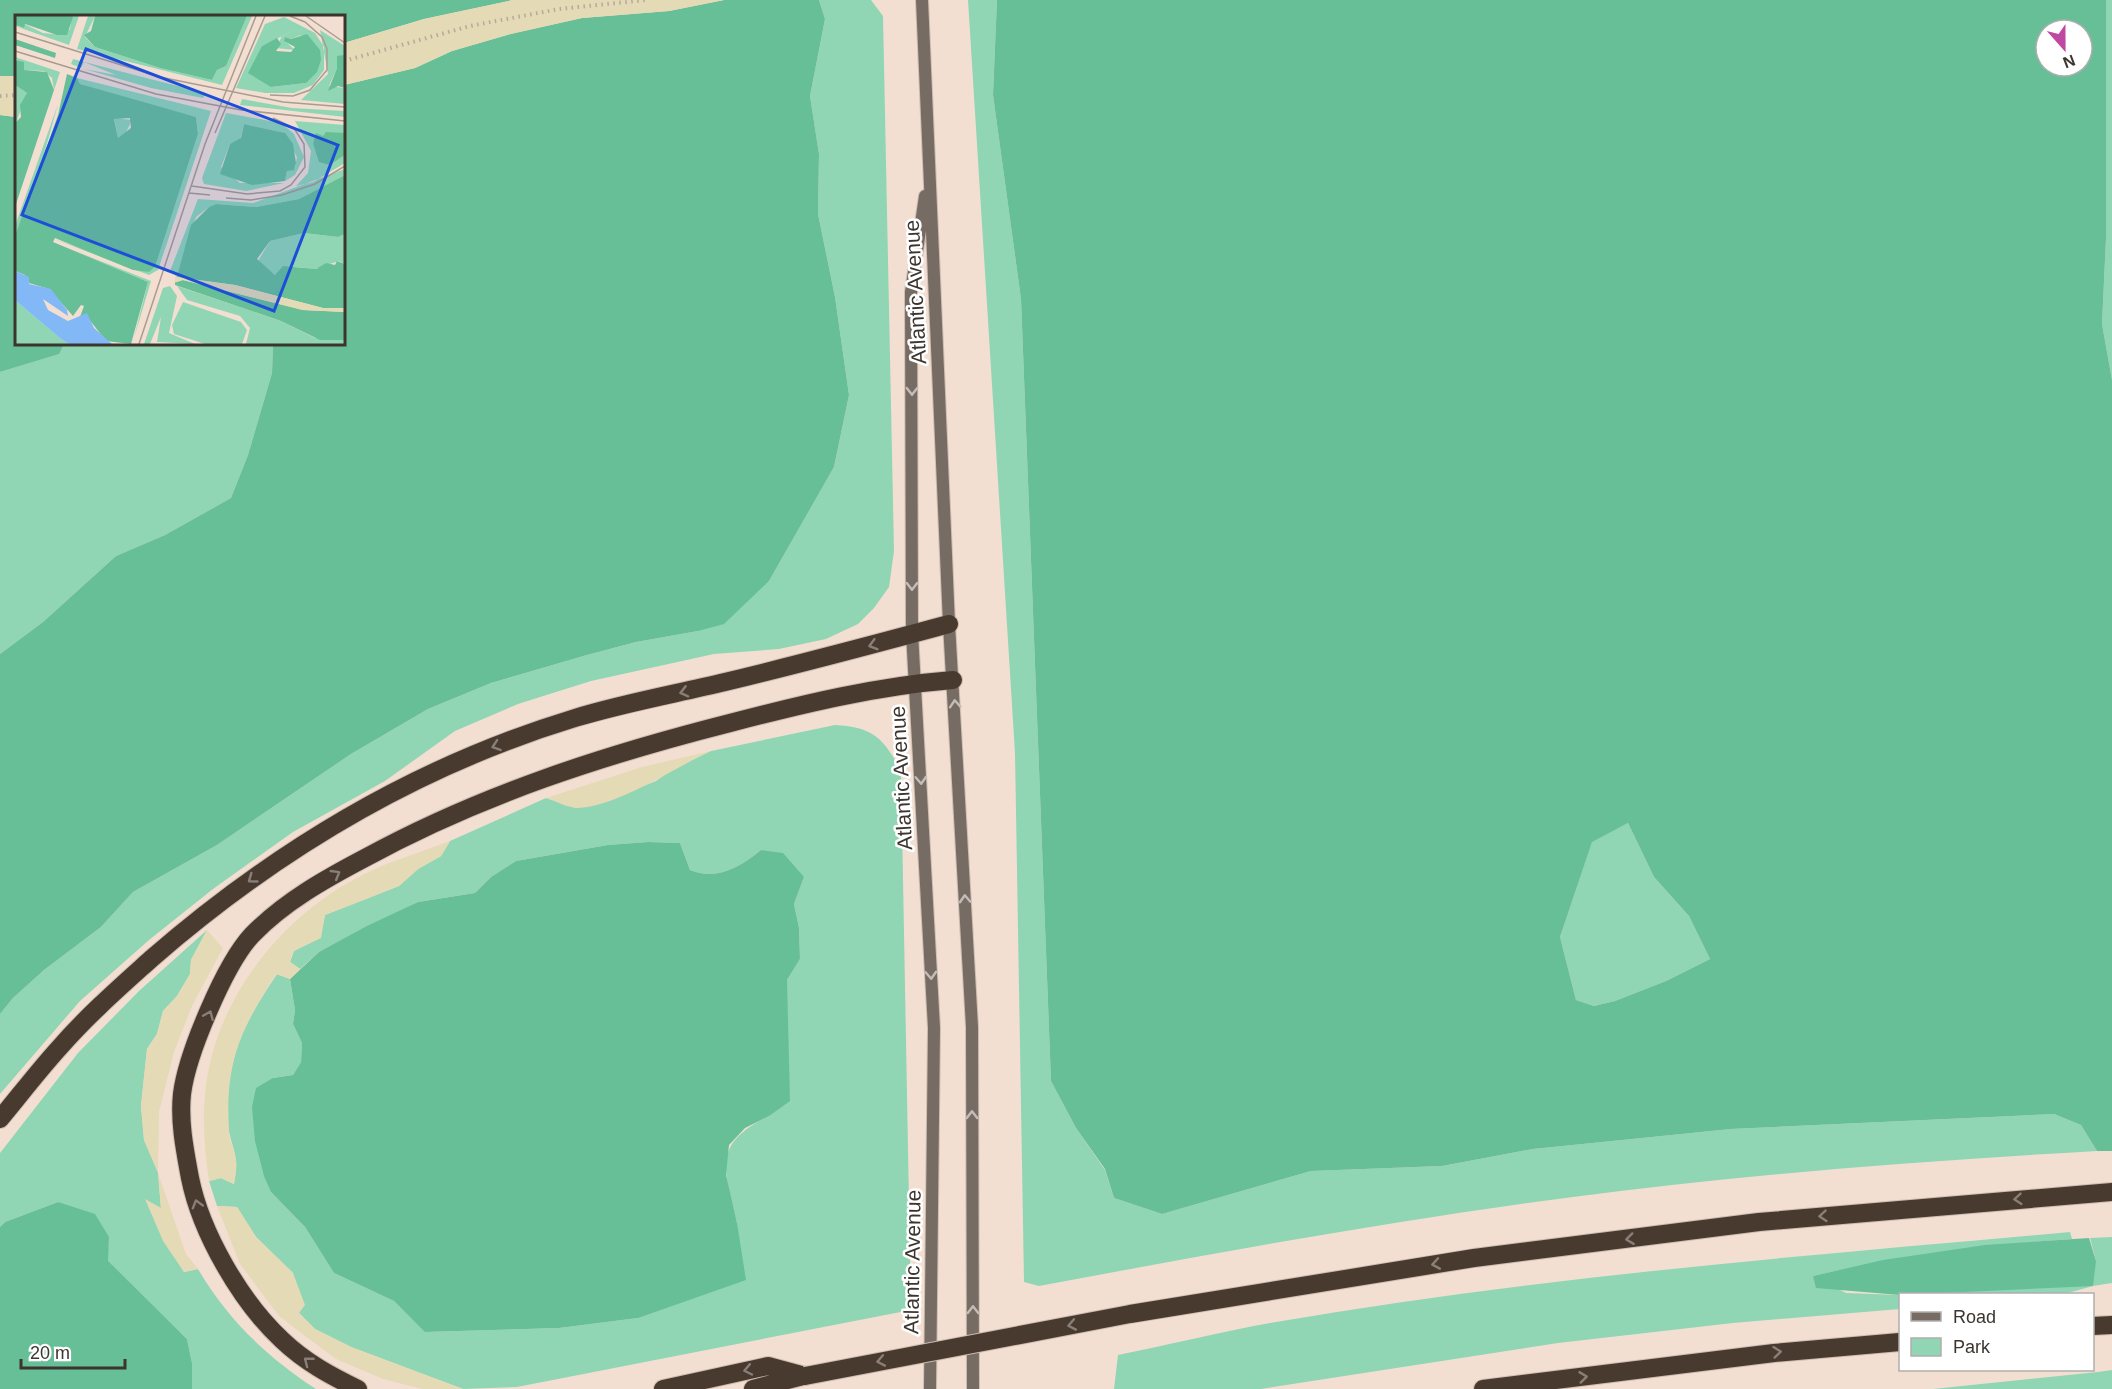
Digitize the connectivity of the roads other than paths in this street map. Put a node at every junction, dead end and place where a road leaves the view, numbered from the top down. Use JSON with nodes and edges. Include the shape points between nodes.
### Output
{"nodes":[{"id":1,"x":922,"y":0,"type":"edge"},
{"id":2,"x":929,"y":165,"type":"junction"},
{"id":3,"x":949,"y":624,"type":"junction"},
{"id":4,"x":912,"y":633,"type":"junction"},
{"id":5,"x":953,"y":680,"type":"junction"},
{"id":6,"x":915,"y":683,"type":"junction"},
{"id":7,"x":0,"y":1119,"type":"edge"},
{"id":8,"x":2112,"y":1192,"type":"edge"},
{"id":9,"x":2112,"y":1325,"type":"edge"},
{"id":10,"x":2094,"y":1326,"type":"edge"},
{"id":11,"x":1899,"y":1342,"type":"edge"},
{"id":12,"x":805,"y":1376,"type":"junction"},
{"id":13,"x":358,"y":1389,"type":"edge"},
{"id":14,"x":663,"y":1389,"type":"edge"},
{"id":15,"x":753,"y":1389,"type":"edge"},
{"id":16,"x":930,"y":1389,"type":"edge"},
{"id":17,"x":973,"y":1389,"type":"edge"},
{"id":18,"x":1484,"y":1389,"type":"edge"}],
"edges":[{"from":1,"to":2,"type":"main road","name":"Atlantic Avenue"},
{"from":2,"to":3,"type":"main road","name":"Atlantic Avenue"},
{"from":2,"to":4,"type":"main road","name":"Atlantic Avenue","one_way":true,"via":[[911,292]]},
{"from":3,"to":4,"type":"highway"},
{"from":3,"to":5,"type":"main road","name":"Atlantic Avenue"},
{"from":4,"to":6,"type":"main road","name":"Atlantic Avenue"},
{"from":4,"to":7,"type":"highway","one_way":true,"via":[[575,718],[403,785],[268,868],[190,925],[61,1046]]},
{"from":5,"to":6,"type":"highway"},
{"from":17,"to":5,"type":"main road","name":"Atlantic Avenue","one_way":true,"via":[[972,1027]]},
{"from":13,"to":6,"type":"highway","one_way":true,"via":[[320,1371],[281,1340],[251,1304],[203,1222],[191,1184],[183,1136],[184,1085],[229,968],[252,936],[296,898],[348,867],[415,831],[528,784],[638,746],[816,700]]},
{"from":6,"to":16,"type":"main road","name":"Atlantic Avenue","one_way":true,"via":[[934,1028]]},
{"from":8,"to":12,"type":"highway","one_way":true,"bridge":true,"via":[[1759,1222],[1474,1258],[1130,1314]]},
{"from":9,"to":10,"type":"highway"},
{"from":18,"to":11,"type":"highway","one_way":true,"via":[[1774,1353]]},
{"from":12,"to":14,"type":"highway","one_way":true,"via":[[768,1366]]},
{"from":12,"to":15,"type":"highway"}]}
